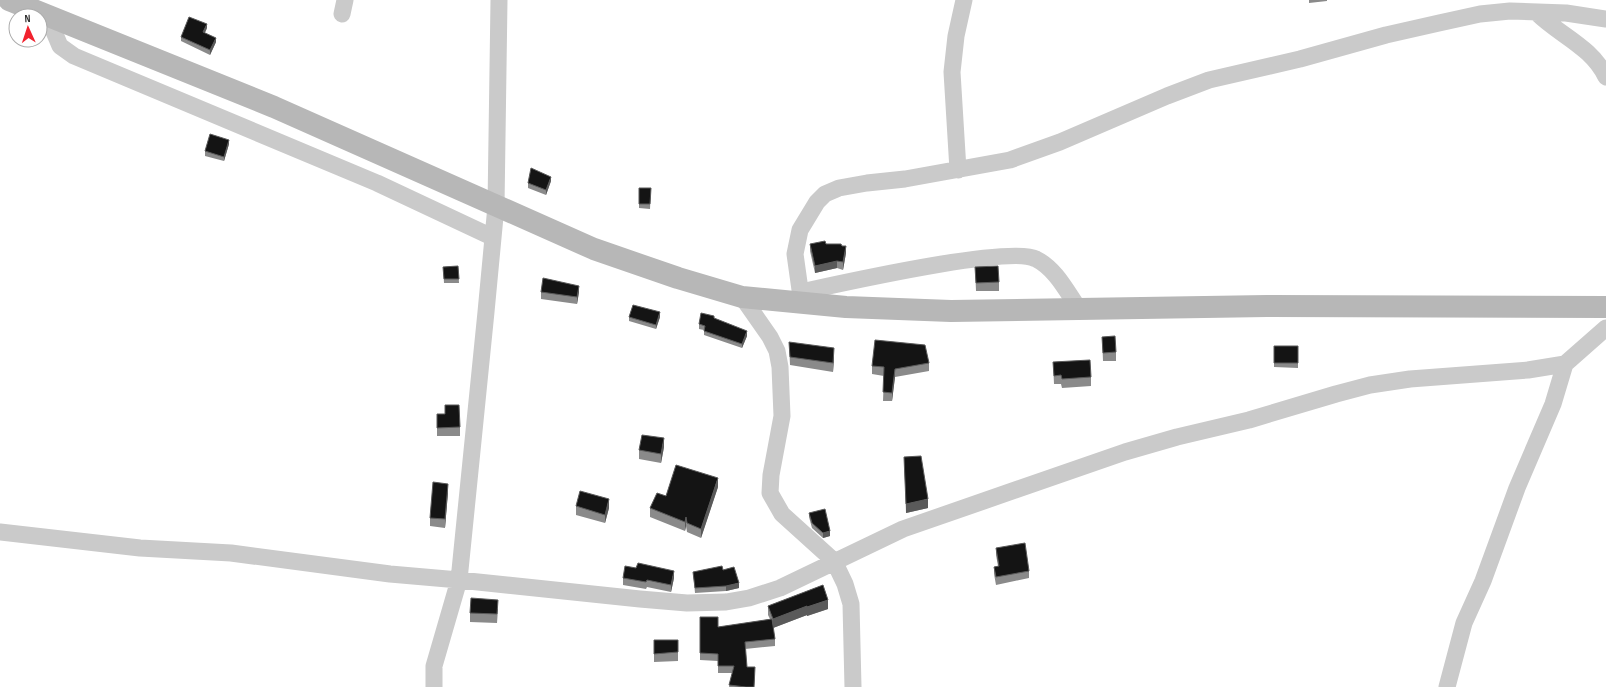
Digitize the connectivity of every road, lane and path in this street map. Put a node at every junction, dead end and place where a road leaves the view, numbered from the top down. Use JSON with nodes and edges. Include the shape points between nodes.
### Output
{"nodes":[{"id":1,"x":9,"y":0,"type":"edge"},
{"id":2,"x":499,"y":0,"type":"edge"},
{"id":3,"x":964,"y":0,"type":"edge"},
{"id":4,"x":1509,"y":6,"type":"edge"},
{"id":5,"x":29,"y":8,"type":"edge"},
{"id":6,"x":1537,"y":13,"type":"junction"},
{"id":7,"x":48,"y":15,"type":"edge"},
{"id":8,"x":48,"y":17,"type":"edge"},
{"id":9,"x":1606,"y":20,"type":"edge"},
{"id":10,"x":1606,"y":77,"type":"edge"},
{"id":11,"x":958,"y":170,"type":"junction"},
{"id":12,"x":496,"y":206,"type":"junction"},
{"id":13,"x":492,"y":237,"type":"junction"},
{"id":14,"x":742,"y":297,"type":"junction"},
{"id":15,"x":802,"y":298,"type":"junction"},
{"id":16,"x":1606,"y":307,"type":"edge"},
{"id":17,"x":1079,"y":309,"type":"junction"},
{"id":18,"x":1606,"y":328,"type":"edge"},
{"id":19,"x":1565,"y":364,"type":"junction"},
{"id":20,"x":0,"y":532,"type":"edge"},
{"id":21,"x":834,"y":561,"type":"junction"},
{"id":22,"x":459,"y":580,"type":"junction"},
{"id":23,"x":434,"y":687,"type":"edge"},
{"id":24,"x":853,"y":687,"type":"edge"},
{"id":25,"x":1447,"y":687,"type":"edge"}],
"edges":[{"from":1,"to":5,"type":"main road"},
{"from":2,"to":12,"type":"street"},
{"from":3,"to":11,"type":"street","via":[[952,72]]},
{"from":4,"to":6,"type":"street"},
{"from":4,"to":11,"type":"street","via":[[1209,80],[1010,160]]},
{"from":6,"to":9,"type":"street","via":[[1566,12]]},
{"from":6,"to":10,"type":"street","via":[[1584,49],[1601,67]]},
{"from":7,"to":12,"type":"main road","via":[[274,107]]},
{"from":8,"to":13,"type":"street","via":[[60,46],[74,56],[377,183]]},
{"from":11,"to":15,"type":"street","via":[[867,182],[838,188],[826,194],[804,221],[796,242],[795,254]]},
{"from":12,"to":13,"type":"street"},
{"from":12,"to":14,"type":"main road","via":[[594,249]]},
{"from":13,"to":22,"type":"street"},
{"from":14,"to":15,"type":"main road"},
{"from":14,"to":21,"type":"street","via":[[770,337],[777,351],[780,367],[782,416],[770,493],[782,514]]},
{"from":15,"to":17,"type":"main road","via":[[846,307],[951,311]]},
{"from":15,"to":17,"type":"street","via":[[972,259],[1018,255],[1036,258],[1055,274]]},
{"from":16,"to":17,"type":"main road","via":[[1267,306]]},
{"from":18,"to":19,"type":"street"},
{"from":19,"to":21,"type":"street","via":[[1528,370],[1410,379],[1336,394],[1249,420],[1177,437],[1086,465],[903,529]]},
{"from":19,"to":25,"type":"street","via":[[1553,404],[1464,623]]},
{"from":20,"to":22,"type":"street","via":[[140,548],[231,553],[390,574]]},
{"from":21,"to":22,"type":"street","via":[[780,588],[726,602],[687,603]]},
{"from":21,"to":24,"type":"street","via":[[851,604]]},
{"from":22,"to":23,"type":"street","via":[[434,666]]}]}
